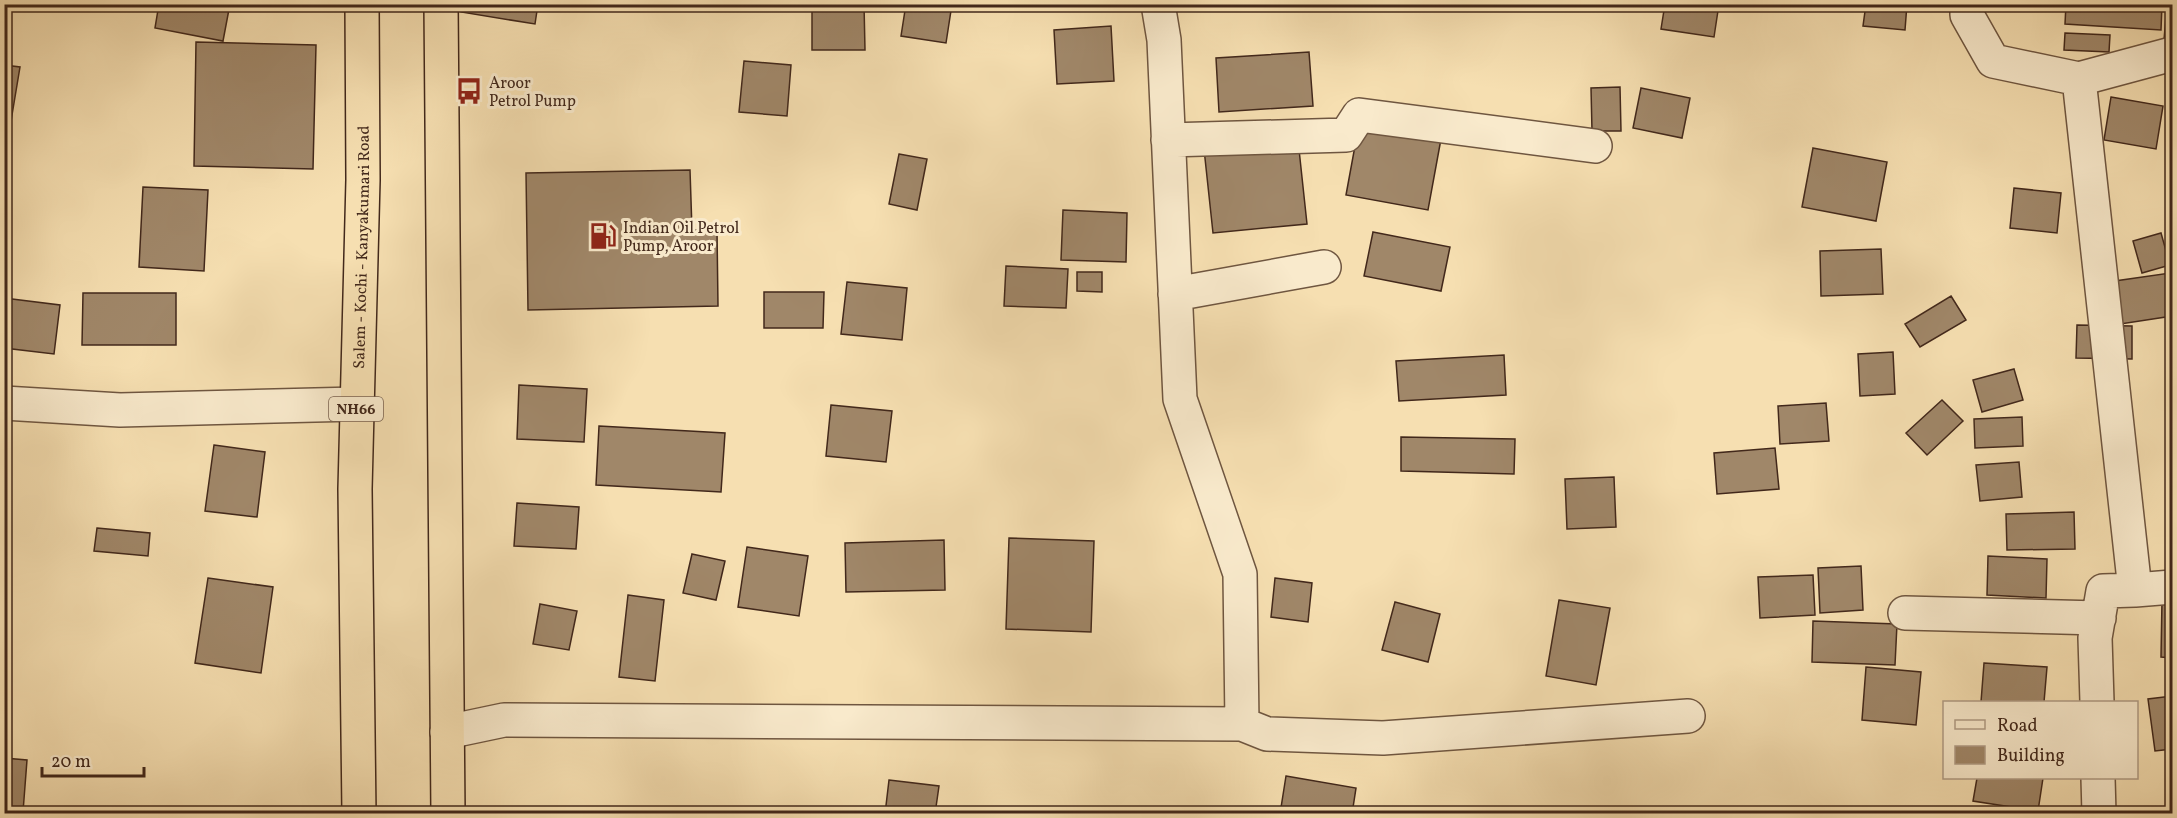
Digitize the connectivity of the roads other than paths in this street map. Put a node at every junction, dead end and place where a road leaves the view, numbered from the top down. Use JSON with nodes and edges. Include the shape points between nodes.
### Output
{"nodes":[{"id":1,"x":362,"y":4,"type":"edge"},
{"id":2,"x":441,"y":4,"type":"edge"},
{"id":3,"x":1158,"y":4,"type":"edge"},
{"id":4,"x":1967,"y":4,"type":"edge"},
{"id":5,"x":2172,"y":54,"type":"edge"},
{"id":6,"x":2079,"y":79,"type":"junction"},
{"id":7,"x":1168,"y":140,"type":"junction"},
{"id":8,"x":1595,"y":146,"type":"dead end"},
{"id":9,"x":1324,"y":267,"type":"dead end"},
{"id":10,"x":1175,"y":294,"type":"junction"},
{"id":11,"x":4,"y":403,"type":"edge"},
{"id":12,"x":356,"y":404,"type":"junction"},
{"id":13,"x":2172,"y":587,"type":"edge"},
{"id":14,"x":2135,"y":590,"type":"junction"},
{"id":15,"x":1905,"y":613,"type":"dead end"},
{"id":16,"x":2099,"y":618,"type":"junction"},
{"id":17,"x":2097,"y":701,"type":"edge"},
{"id":18,"x":1688,"y":716,"type":"dead end"},
{"id":19,"x":1242,"y":724,"type":"junction"},
{"id":20,"x":447,"y":732,"type":"junction"},
{"id":21,"x":2098,"y":779,"type":"edge"},
{"id":22,"x":358,"y":813,"type":"edge"},
{"id":23,"x":448,"y":813,"type":"edge"},
{"id":24,"x":2099,"y":813,"type":"edge"}],
"edges":[{"from":1,"to":12,"type":"highway","name":"Salem - Kochi - Kanyakumari Road","number":"NH66","via":[[363,180]]},
{"from":2,"to":20,"type":"highway"},
{"from":3,"to":7,"type":"street","via":[[1164,40]]},
{"from":4,"to":6,"type":"street","via":[[1967,15],[1993,62]]},
{"from":5,"to":6,"type":"street"},
{"from":6,"to":14,"type":"street"},
{"from":7,"to":8,"type":"street","via":[[1346,135],[1359,115]]},
{"from":7,"to":10,"type":"street"},
{"from":9,"to":10,"type":"street"},
{"from":10,"to":19,"type":"street","via":[[1180,399],[1240,574]]},
{"from":11,"to":12,"type":"street","via":[[120,410]]},
{"from":12,"to":22,"type":"highway","name":"Salem - Kochi - Kanyakumari Road","number":"NH66"},
{"from":13,"to":14,"type":"street"},
{"from":14,"to":16,"type":"street","via":[[2103,591]]},
{"from":15,"to":16,"type":"street"},
{"from":16,"to":17,"type":"street"},
{"from":18,"to":19,"type":"street","via":[[1383,738],[1267,734]]},
{"from":19,"to":20,"type":"street","via":[[504,720]]},
{"from":20,"to":23,"type":"highway"},
{"from":21,"to":24,"type":"street"}]}
